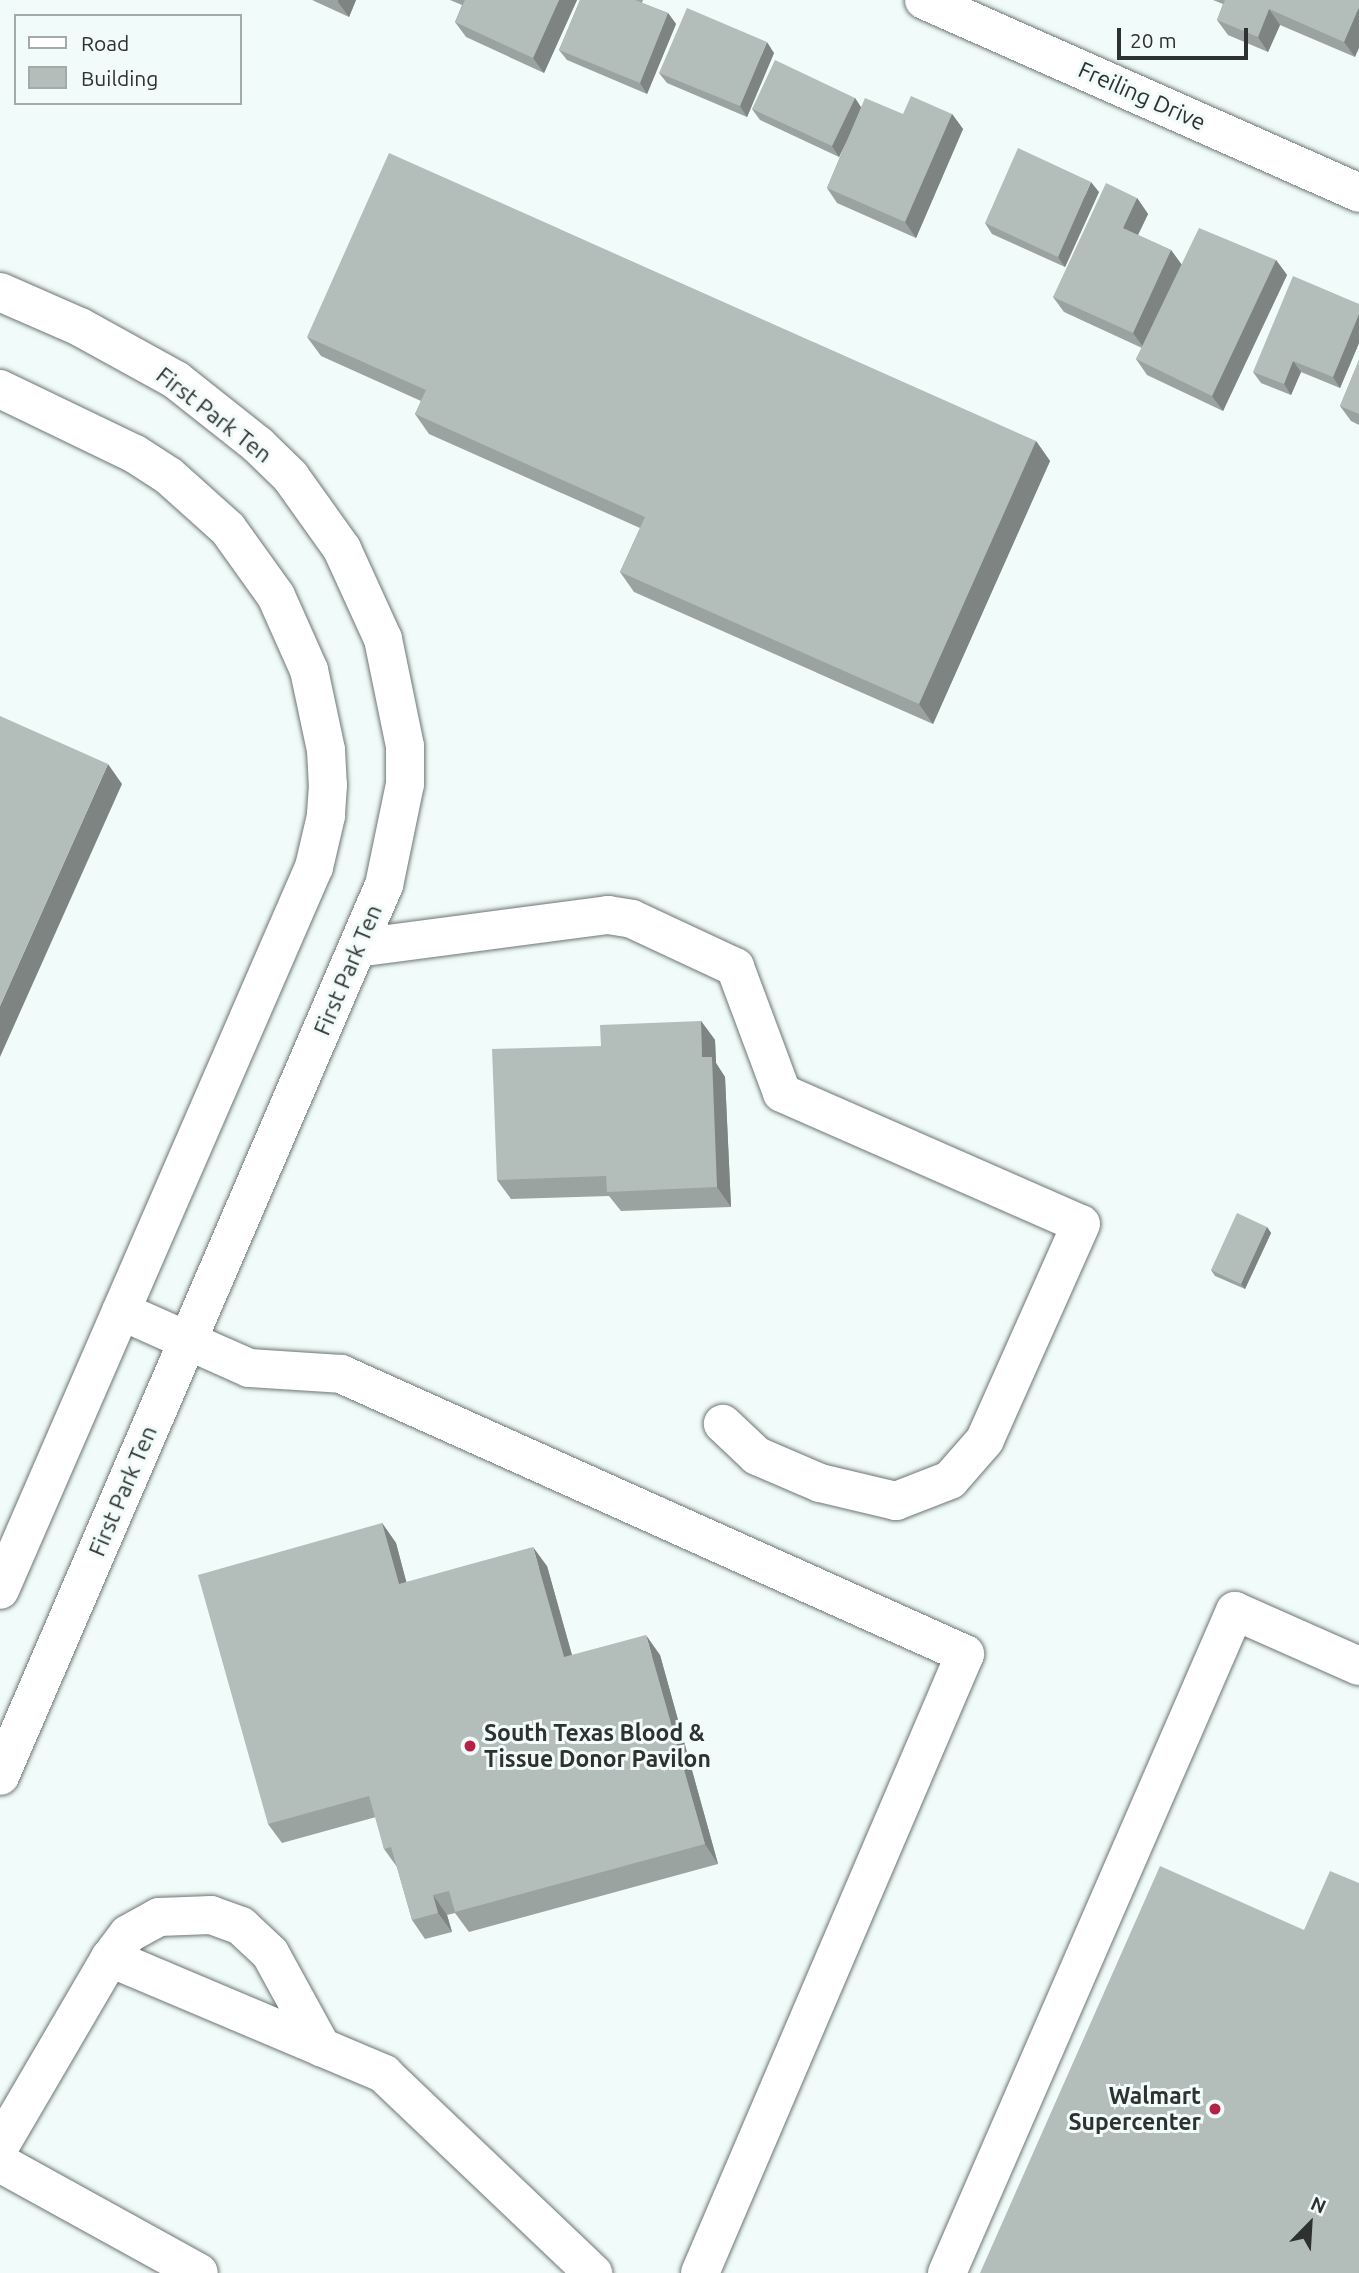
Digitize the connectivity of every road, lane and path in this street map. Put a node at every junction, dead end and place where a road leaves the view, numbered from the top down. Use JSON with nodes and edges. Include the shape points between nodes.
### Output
{"nodes":[{"id":1,"x":924,"y":0,"type":"edge"},
{"id":2,"x":1359,"y":193,"type":"edge"},
{"id":3,"x":0,"y":292,"type":"edge"},
{"id":4,"x":0,"y":389,"type":"edge"},
{"id":5,"x":358,"y":948,"type":"junction"},
{"id":6,"x":121,"y":1311,"type":"junction"},
{"id":7,"x":188,"y":1341,"type":"junction"},
{"id":8,"x":723,"y":1424,"type":"dead end"},
{"id":9,"x":0,"y":1590,"type":"edge"},
{"id":10,"x":1359,"y":1666,"type":"edge"},
{"id":11,"x":0,"y":1776,"type":"edge"},
{"id":12,"x":110,"y":1958,"type":"junction"},
{"id":13,"x":322,"y":2048,"type":"junction"},
{"id":14,"x":0,"y":2146,"type":"edge"},
{"id":15,"x":0,"y":2163,"type":"edge"},
{"id":16,"x":199,"y":2273,"type":"edge"},
{"id":17,"x":593,"y":2273,"type":"edge"},
{"id":18,"x":700,"y":2273,"type":"edge"},
{"id":19,"x":947,"y":2273,"type":"edge"}],
"edges":[{"from":1,"to":2,"type":"street","name":"Freiling Drive"},
{"from":3,"to":5,"type":"street","name":"First Park Ten","via":[[80,327],[176,380],[258,444],[290,476],[342,549],[383,639],[405,746],[405,784],[395,839],[384,885]]},
{"from":4,"to":6,"type":"street","via":[[135,454],[169,476],[228,529],[276,596],[309,670],[326,750],[326,816],[314,867]]},
{"from":5,"to":7,"type":"street","name":"First Park Ten"},
{"from":5,"to":8,"type":"street","via":[[608,915],[632,919],[735,967],[782,1093],[1081,1224],[985,1440],[950,1480],[896,1501],[820,1483],[757,1457]]},
{"from":6,"to":7,"type":"street"},
{"from":6,"to":9,"type":"street"},
{"from":7,"to":11,"type":"street","name":"First Park Ten"},
{"from":7,"to":18,"type":"street","via":[[249,1368],[341,1374],[965,1654]]},
{"from":10,"to":19,"type":"street","via":[[1235,1611]]},
{"from":12,"to":13,"type":"street"},
{"from":12,"to":13,"type":"street","via":[[128,1934],[159,1917],[211,1915],[241,1926],[270,1953]]},
{"from":12,"to":14,"type":"street"},
{"from":13,"to":17,"type":"street","via":[[384,2074]]},
{"from":15,"to":16,"type":"street"}]}
